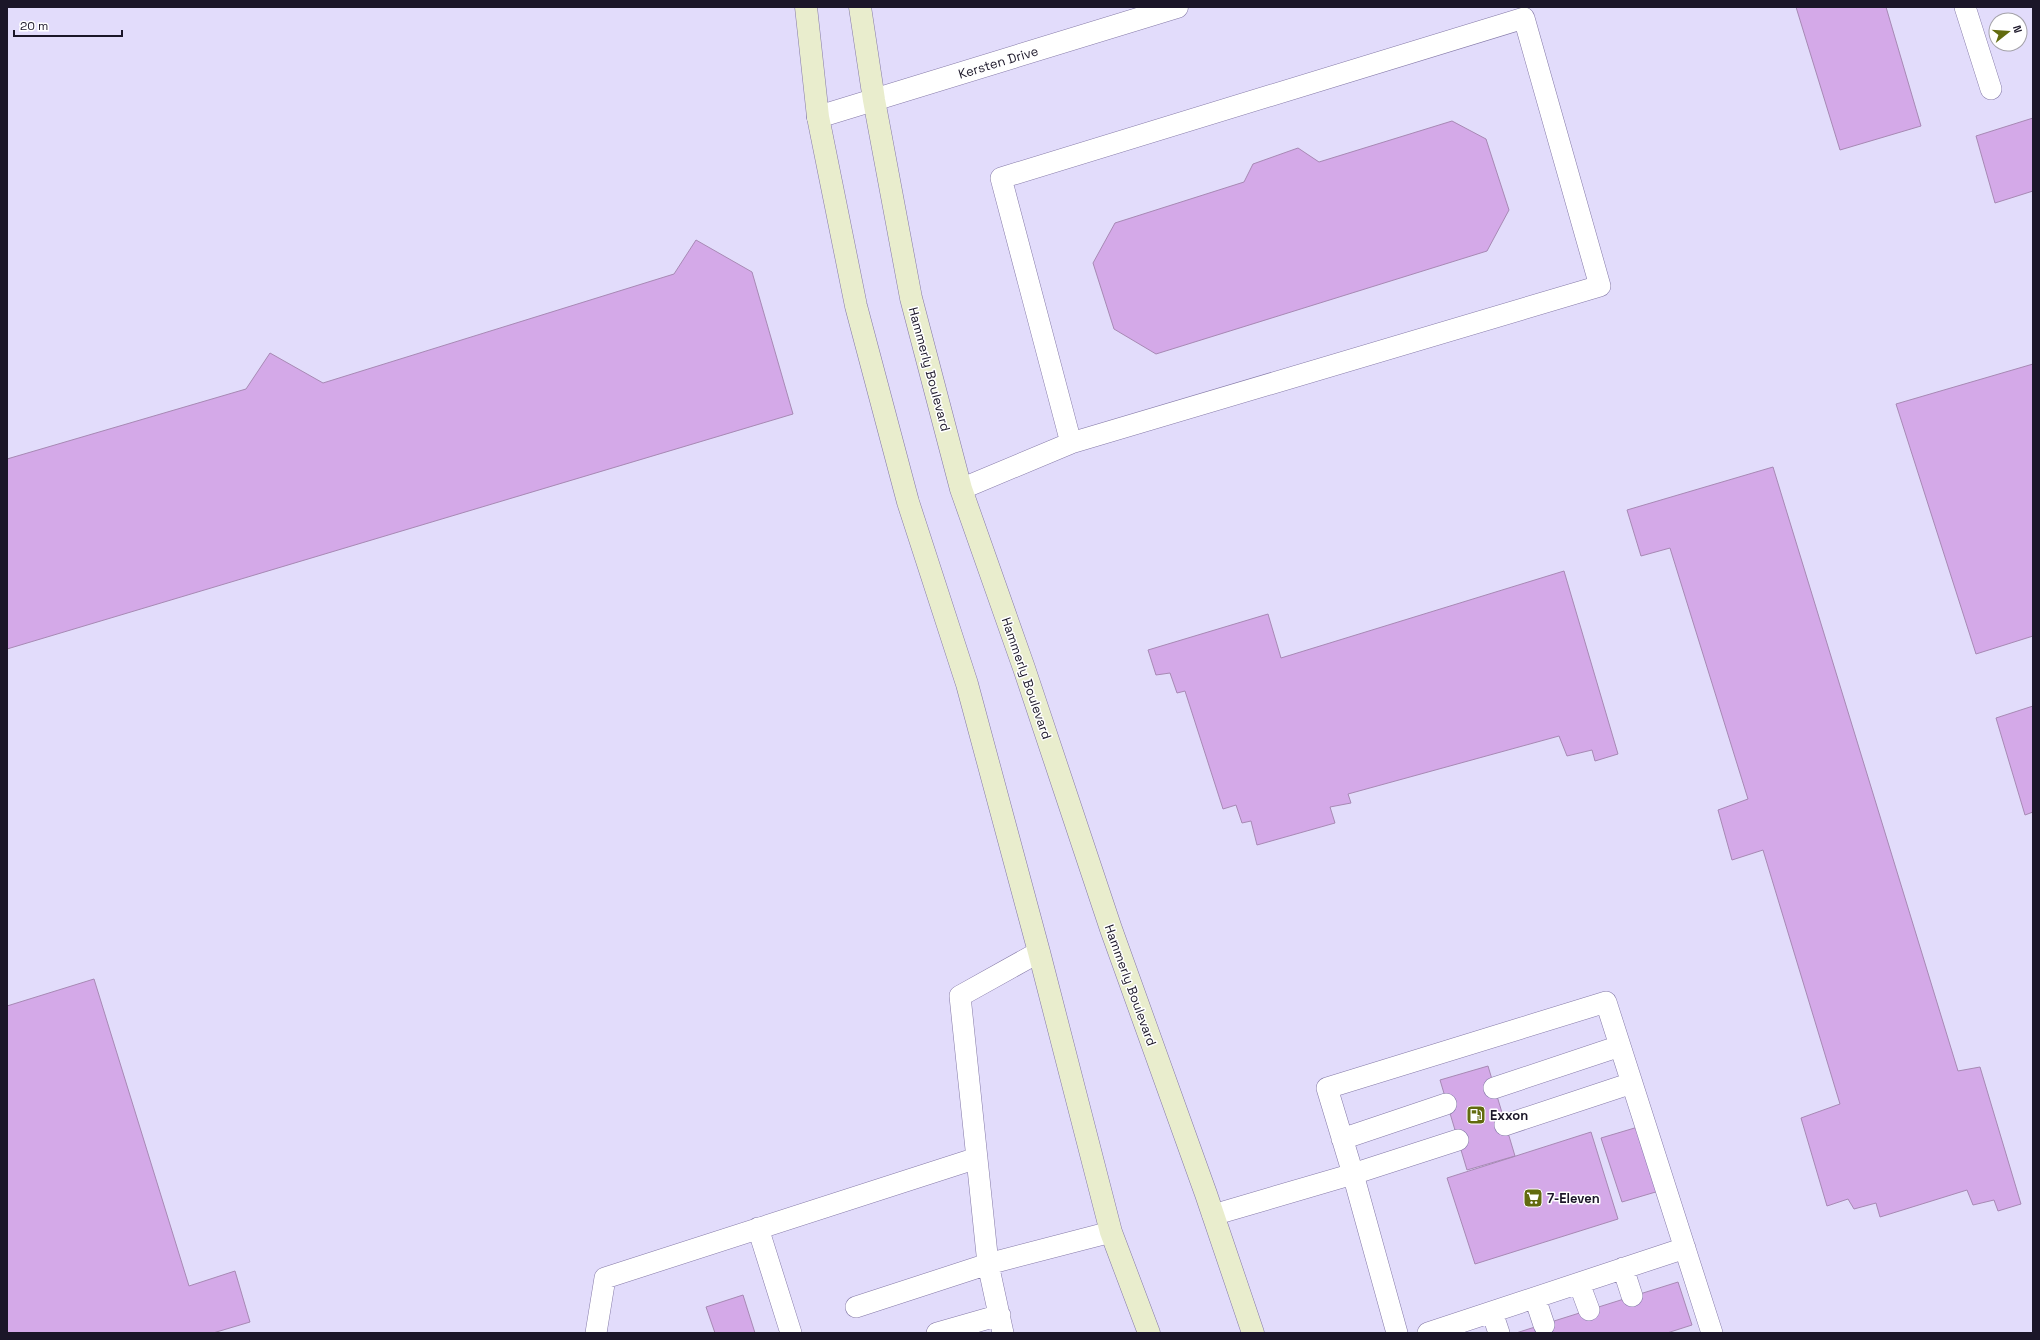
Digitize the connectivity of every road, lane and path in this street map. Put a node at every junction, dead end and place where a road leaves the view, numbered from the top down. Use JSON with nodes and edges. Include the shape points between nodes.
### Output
{"nodes":[{"id":1,"x":806,"y":7,"type":"edge"},
{"id":2,"x":860,"y":7,"type":"edge"},
{"id":3,"x":1177,"y":7,"type":"edge"},
{"id":4,"x":1965,"y":7,"type":"edge"},
{"id":5,"x":1522,"y":13,"type":"edge"},
{"id":6,"x":1991,"y":88,"type":"dead end"},
{"id":7,"x":874,"y":100,"type":"junction"},
{"id":8,"x":818,"y":117,"type":"junction"},
{"id":9,"x":1071,"y":443,"type":"junction"},
{"id":10,"x":961,"y":489,"type":"junction"},
{"id":11,"x":1040,"y":952,"type":"junction"},
{"id":12,"x":1620,"y":1046,"type":"junction"},
{"id":13,"x":1632,"y":1084,"type":"junction"},
{"id":14,"x":1494,"y":1088,"type":"dead end"},
{"id":15,"x":1446,"y":1104,"type":"dead end"},
{"id":16,"x":1505,"y":1126,"type":"dead end"},
{"id":17,"x":1342,"y":1139,"type":"junction"},
{"id":18,"x":1458,"y":1140,"type":"dead end"},
{"id":19,"x":977,"y":1158,"type":"junction"},
{"id":20,"x":1353,"y":1174,"type":"junction"},
{"id":21,"x":1213,"y":1215,"type":"junction"},
{"id":22,"x":758,"y":1228,"type":"junction"},
{"id":23,"x":1111,"y":1232,"type":"junction"},
{"id":24,"x":1685,"y":1248,"type":"junction"},
{"id":25,"x":988,"y":1264,"type":"junction"},
{"id":26,"x":1623,"y":1268,"type":"junction"},
{"id":27,"x":1579,"y":1283,"type":"junction"},
{"id":28,"x":1632,"y":1296,"type":"dead end"},
{"id":29,"x":1535,"y":1298,"type":"junction"},
{"id":30,"x":856,"y":1307,"type":"dead end"},
{"id":31,"x":1589,"y":1310,"type":"dead end"},
{"id":32,"x":1492,"y":1312,"type":"junction"},
{"id":33,"x":1001,"y":1324,"type":"edge"},
{"id":34,"x":1544,"y":1325,"type":"dead end"},
{"id":35,"x":596,"y":1333,"type":"edge"},
{"id":36,"x":791,"y":1333,"type":"edge"},
{"id":37,"x":937,"y":1333,"type":"edge"},
{"id":38,"x":1149,"y":1333,"type":"edge"},
{"id":39,"x":1253,"y":1333,"type":"edge"},
{"id":40,"x":1397,"y":1333,"type":"edge"},
{"id":41,"x":1428,"y":1333,"type":"edge"},
{"id":42,"x":1499,"y":1333,"type":"edge"},
{"id":43,"x":1712,"y":1333,"type":"edge"}],
"edges":[{"from":1,"to":8,"type":"main road"},
{"from":2,"to":7,"type":"main road","name":"Hammerly Boulevard"},
{"from":3,"to":7,"type":"street","name":"Kersten Drive"},
{"from":4,"to":6,"type":"lane"},
{"from":5,"to":9,"type":"lane","via":[[1001,178]]},
{"from":5,"to":9,"type":"lane","via":[[1600,286]]},
{"from":7,"to":8,"type":"street","name":"Kersten Drive"},
{"from":7,"to":10,"type":"main road","name":"Hammerly Boulevard","via":[[911,298]]},
{"from":8,"to":11,"type":"main road","via":[[856,306],[908,502],[967,684]]},
{"from":9,"to":10,"type":"lane"},
{"from":10,"to":21,"type":"main road","name":"Hammerly Boulevard","via":[[1111,928]]},
{"from":11,"to":19,"type":"lane","via":[[960,996]]},
{"from":11,"to":23,"type":"main road"},
{"from":12,"to":13,"type":"lane"},
{"from":12,"to":14,"type":"lane"},
{"from":12,"to":17,"type":"lane","via":[[1606,1002],[1327,1088]]},
{"from":13,"to":16,"type":"lane"},
{"from":13,"to":24,"type":"lane"},
{"from":15,"to":17,"type":"lane"},
{"from":17,"to":20,"type":"lane"},
{"from":18,"to":20,"type":"lane"},
{"from":19,"to":22,"type":"lane"},
{"from":19,"to":25,"type":"lane"},
{"from":20,"to":21,"type":"lane"},
{"from":20,"to":40,"type":"lane"},
{"from":21,"to":39,"type":"main road","name":"Hammerly Boulevard"},
{"from":22,"to":35,"type":"lane","via":[[605,1278]]},
{"from":22,"to":36,"type":"lane"},
{"from":23,"to":25,"type":"lane"},
{"from":23,"to":38,"type":"main road"},
{"from":24,"to":26,"type":"lane"},
{"from":24,"to":43,"type":"lane"},
{"from":25,"to":30,"type":"lane"},
{"from":25,"to":33,"type":"lane"},
{"from":26,"to":27,"type":"lane"},
{"from":26,"to":28,"type":"lane"},
{"from":27,"to":29,"type":"lane"},
{"from":27,"to":31,"type":"lane"},
{"from":29,"to":32,"type":"lane"},
{"from":29,"to":34,"type":"lane"},
{"from":32,"to":41,"type":"lane"},
{"from":32,"to":42,"type":"lane"},
{"from":33,"to":37,"type":"lane"}]}
